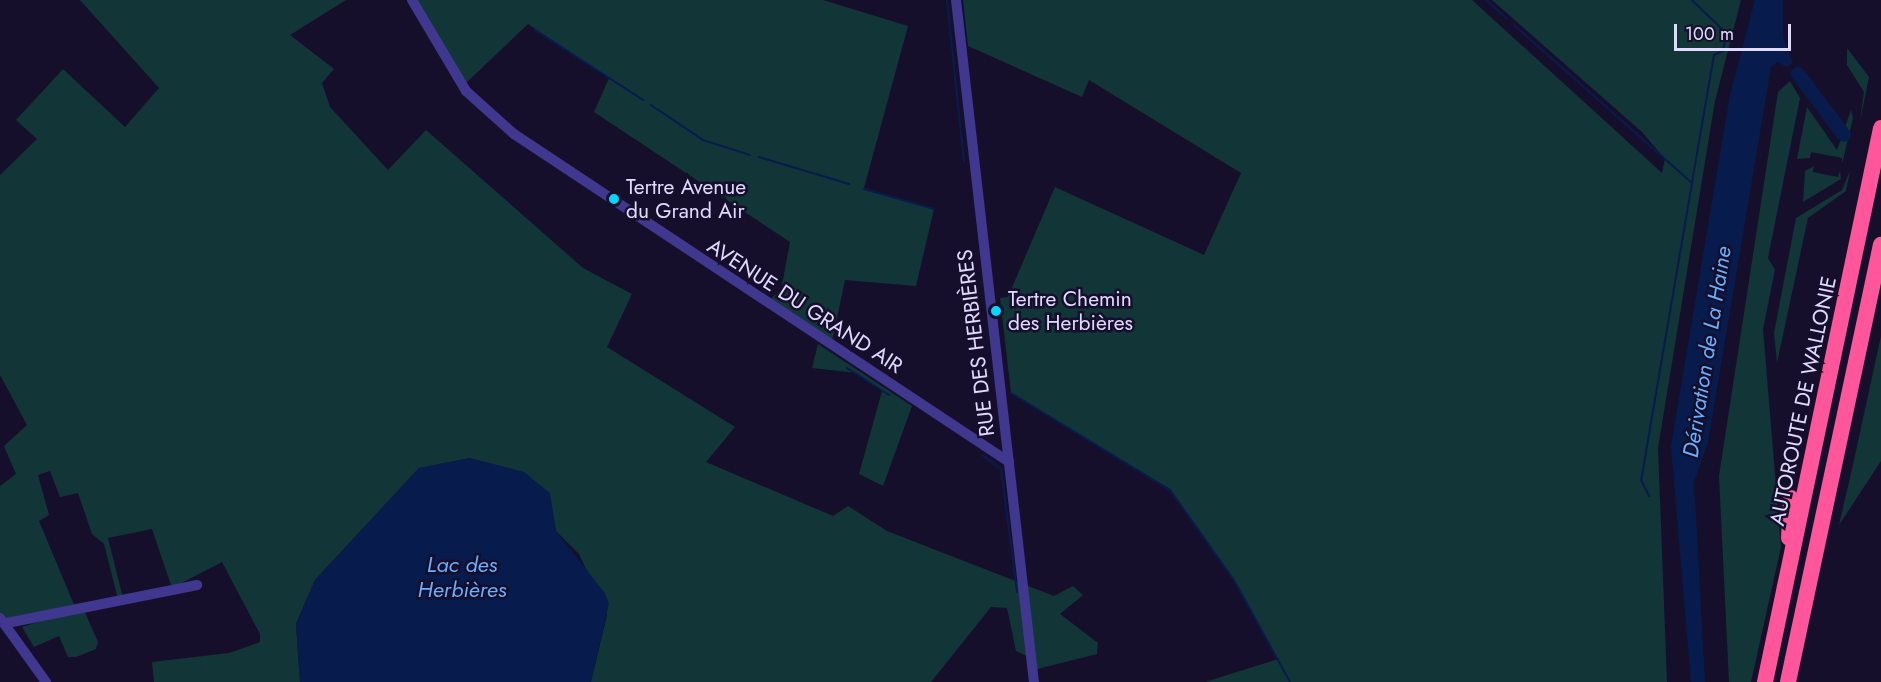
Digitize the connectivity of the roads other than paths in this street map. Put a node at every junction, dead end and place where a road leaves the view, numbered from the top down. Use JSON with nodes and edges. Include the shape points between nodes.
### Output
{"nodes":[{"id":1,"x":412,"y":0,"type":"edge"},
{"id":2,"x":956,"y":0,"type":"edge"},
{"id":3,"x":1881,"y":128,"type":"edge"},
{"id":4,"x":1881,"y":245,"type":"edge"},
{"id":5,"x":1881,"y":296,"type":"edge"},
{"id":6,"x":1859,"y":357,"type":"junction"},
{"id":7,"x":1009,"y":462,"type":"junction"},
{"id":8,"x":1791,"y":498,"type":"dead end"},
{"id":9,"x":1787,"y":584,"type":"junction"},
{"id":10,"x":197,"y":585,"type":"dead end"},
{"id":11,"x":3,"y":620,"type":"edge"},
{"id":12,"x":46,"y":682,"type":"edge"},
{"id":13,"x":1034,"y":682,"type":"edge"},
{"id":14,"x":1765,"y":682,"type":"edge"},
{"id":15,"x":1788,"y":682,"type":"edge"}],
"edges":[{"from":1,"to":7,"type":"street","name":"AVENUE DU GRAND AIR","via":[[460,84],[514,134]]},
{"from":2,"to":7,"type":"street","name":"RUE DES HERBIÈRES"},
{"from":3,"to":9,"type":"highway","name":"AUTOROUTE DE WALLONIE"},
{"from":4,"to":6,"type":"highway"},
{"from":5,"to":6,"type":"highway"},
{"from":6,"to":15,"type":"highway"},
{"from":7,"to":13,"type":"street","name":"RUE DES HERBIÈRES"},
{"from":8,"to":9,"type":"highway"},
{"from":9,"to":14,"type":"highway","name":"AUTOROUTE DE WALLONIE"},
{"from":10,"to":11,"type":"street"},
{"from":11,"to":12,"type":"street"}]}
